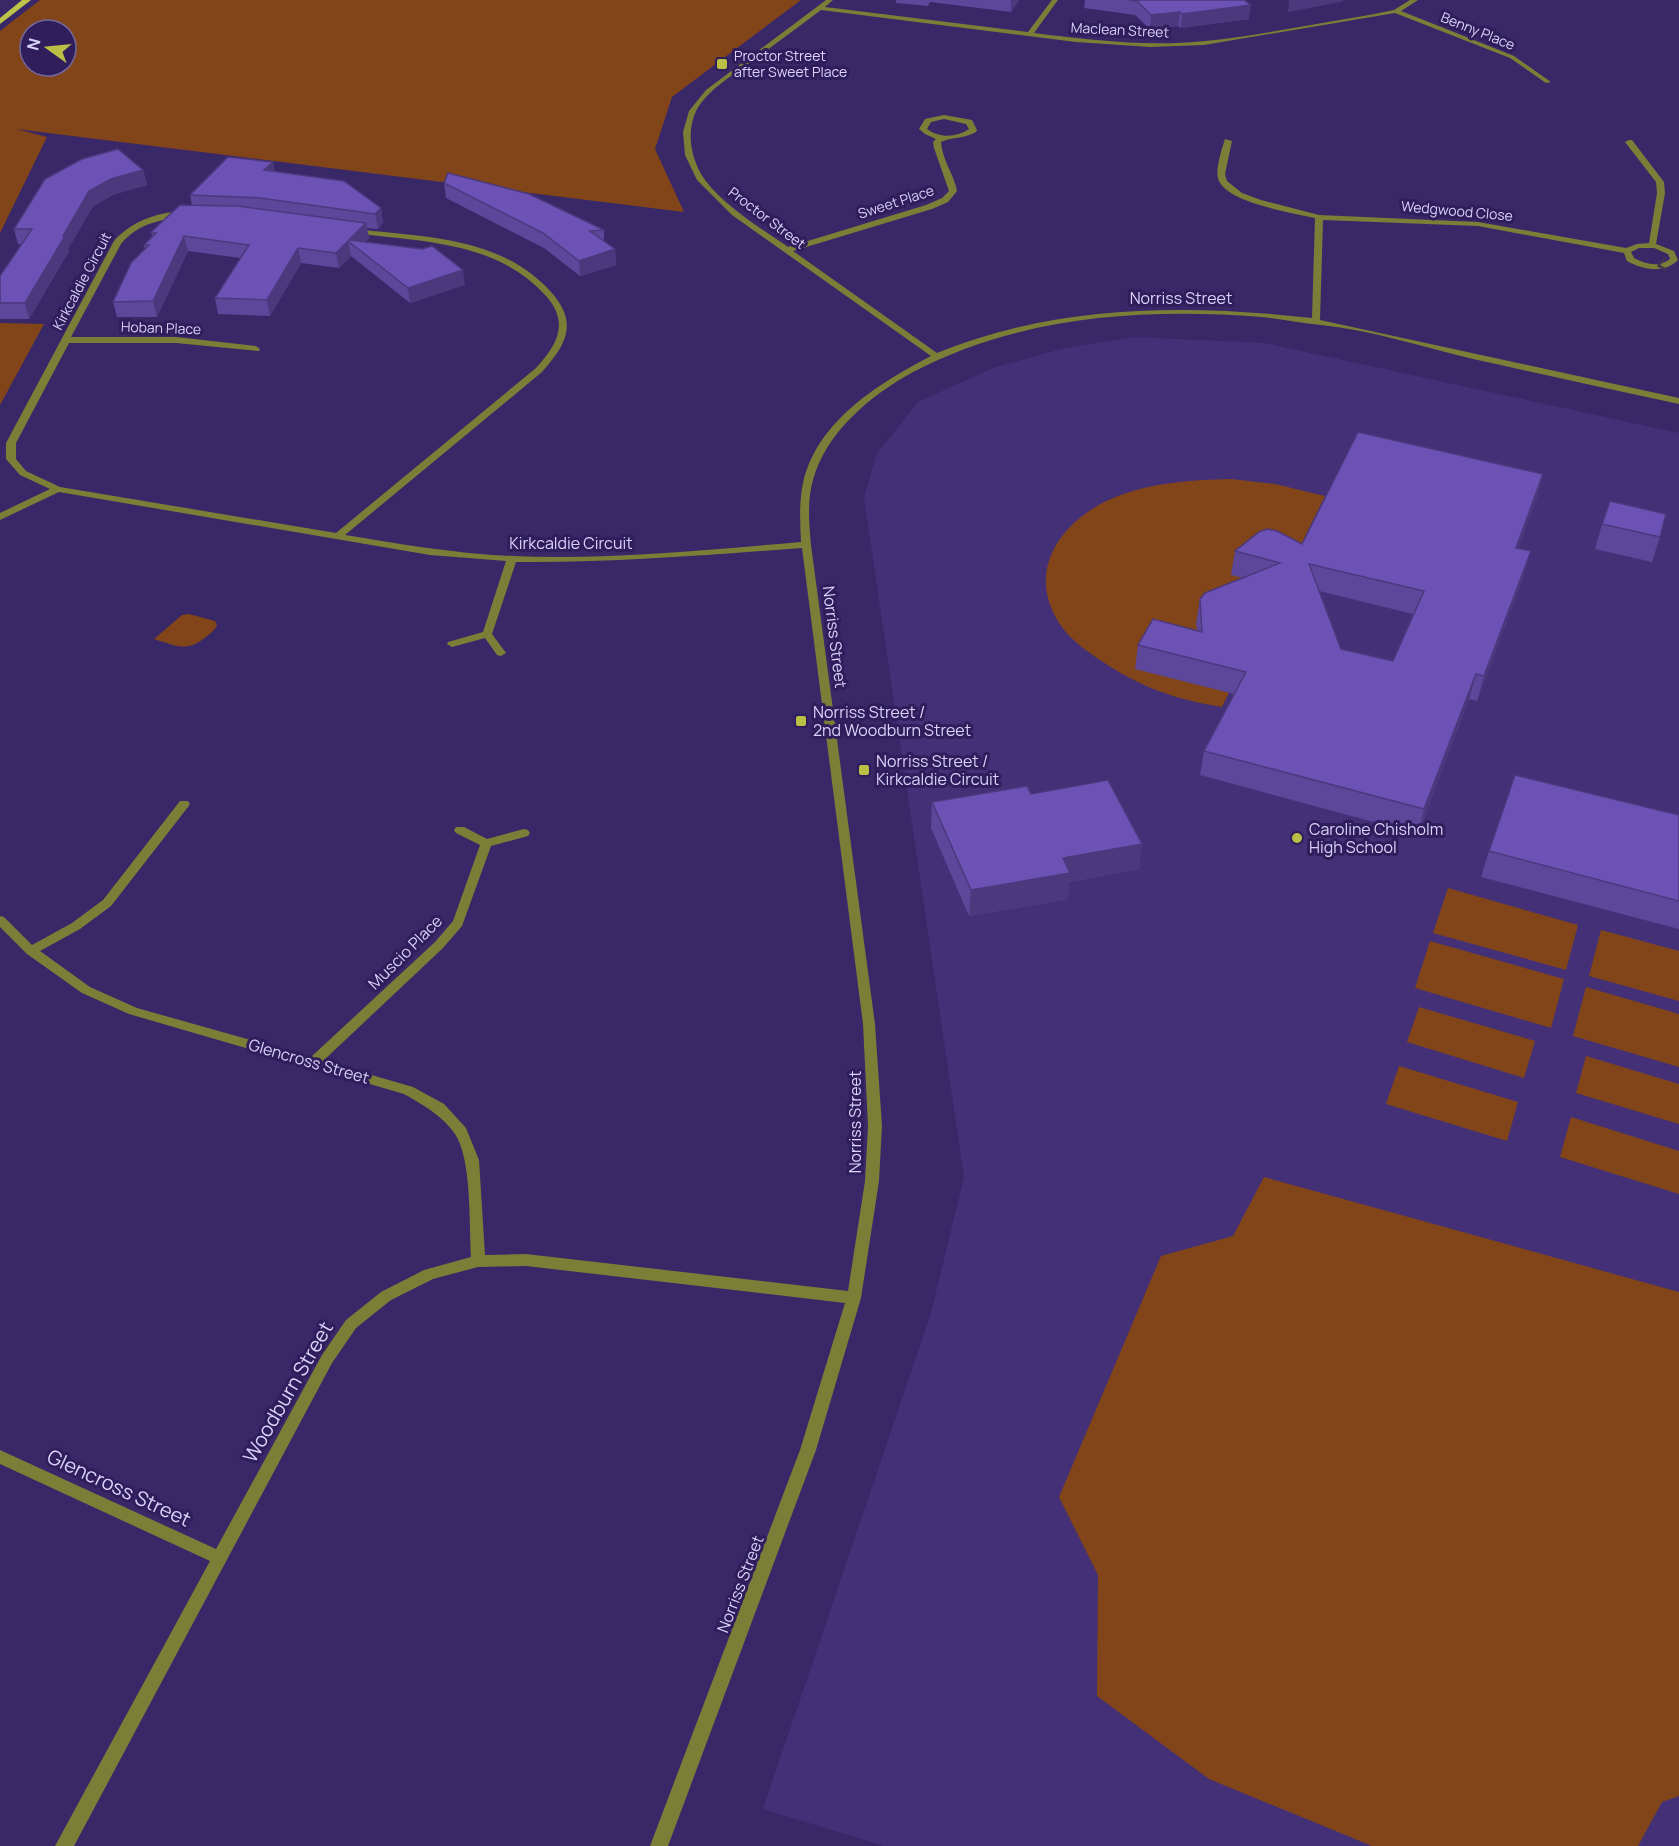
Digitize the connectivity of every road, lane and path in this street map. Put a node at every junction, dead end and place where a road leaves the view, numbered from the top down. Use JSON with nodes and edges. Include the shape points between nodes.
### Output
{"nodes":[{"id":1,"x":27,"y":0,"type":"edge"},
{"id":2,"x":830,"y":0,"type":"edge"},
{"id":3,"x":1055,"y":0,"type":"edge"},
{"id":4,"x":1415,"y":0,"type":"edge"},
{"id":5,"x":820,"y":8,"type":"junction"},
{"id":6,"x":1396,"y":11,"type":"junction"},
{"id":7,"x":0,"y":22,"type":"edge"},
{"id":8,"x":1030,"y":34,"type":"junction"},
{"id":9,"x":1548,"y":82,"type":"dead end"},
{"id":10,"x":942,"y":137,"type":"junction"},
{"id":11,"x":1228,"y":141,"type":"dead end"},
{"id":12,"x":1629,"y":142,"type":"dead end"},
{"id":13,"x":192,"y":213,"type":"edge"},
{"id":14,"x":1319,"y":217,"type":"junction"},
{"id":15,"x":343,"y":230,"type":"edge"},
{"id":16,"x":1652,"y":246,"type":"junction"},
{"id":17,"x":788,"y":250,"type":"junction"},
{"id":18,"x":1627,"y":251,"type":"junction"},
{"id":19,"x":1316,"y":322,"type":"junction"},
{"id":20,"x":65,"y":340,"type":"junction"},
{"id":21,"x":256,"y":350,"type":"dead end"},
{"id":22,"x":936,"y":356,"type":"junction"},
{"id":23,"x":1679,"y":401,"type":"edge"},
{"id":24,"x":58,"y":489,"type":"junction"},
{"id":25,"x":0,"y":517,"type":"edge"},
{"id":26,"x":338,"y":536,"type":"junction"},
{"id":27,"x":806,"y":545,"type":"junction"},
{"id":28,"x":512,"y":559,"type":"junction"},
{"id":29,"x":487,"y":634,"type":"junction"},
{"id":30,"x":452,"y":644,"type":"dead end"},
{"id":31,"x":501,"y":653,"type":"dead end"},
{"id":32,"x":184,"y":804,"type":"dead end"},
{"id":33,"x":460,"y":830,"type":"dead end"},
{"id":34,"x":524,"y":832,"type":"dead end"},
{"id":35,"x":486,"y":843,"type":"junction"},
{"id":36,"x":0,"y":920,"type":"edge"},
{"id":37,"x":32,"y":951,"type":"junction"},
{"id":38,"x":314,"y":1062,"type":"junction"},
{"id":39,"x":478,"y":1261,"type":"junction"},
{"id":40,"x":854,"y":1298,"type":"junction"},
{"id":41,"x":0,"y":1457,"type":"edge"},
{"id":42,"x":220,"y":1558,"type":"junction"},
{"id":43,"x":64,"y":1846,"type":"edge"},
{"id":44,"x":659,"y":1846,"type":"edge"}],
"edges":[{"from":1,"to":7,"type":"main road"},
{"from":2,"to":5,"type":"street","name":"Proctor Street"},
{"from":3,"to":8,"type":"street"},
{"from":4,"to":6,"type":"street","name":"Maclean Street"},
{"from":5,"to":8,"type":"street","name":"Maclean Street"},
{"from":5,"to":17,"type":"street","name":"Proctor Street","via":[[718,81],[693,111],[687,132],[689,155],[710,190]]},
{"from":6,"to":8,"type":"street","name":"Maclean Street","via":[[1186,44],[1113,44]]},
{"from":6,"to":9,"type":"street","name":"Benny Place","via":[[1512,57]]},
{"from":10,"to":10,"type":"street","via":[[927,132],[924,124],[944,117],[963,119],[973,126],[969,134]]},
{"from":10,"to":17,"type":"street","name":"Sweet Place","via":[[937,148],[953,191],[945,200]]},
{"from":11,"to":14,"type":"street","name":"Wedgwood Close","via":[[1221,174],[1232,191],[1258,202]]},
{"from":12,"to":16,"type":"street","via":[[1660,182]]},
{"from":13,"to":20,"type":"street","name":"Kirkcaldie Circuit","via":[[146,221],[123,233]]},
{"from":14,"to":18,"type":"street","name":"Wedgwood Close","via":[[1478,224]]},
{"from":14,"to":19,"type":"street"},
{"from":15,"to":26,"type":"street","via":[[477,250],[514,264],[555,300],[563,317],[563,335],[555,353],[539,370]]},
{"from":16,"to":18,"type":"street","name":"Wedgwood Close","via":[[1636,246]]},
{"from":16,"to":18,"type":"street","name":"Wedgwood Close","one_way":true,"via":[[1671,253],[1674,260],[1666,266],[1645,266],[1630,259]]},
{"from":17,"to":22,"type":"street","name":"Proctor Street"},
{"from":19,"to":22,"type":"street","name":"Norriss Street","via":[[1209,313],[1107,316],[1014,330]]},
{"from":19,"to":23,"type":"street","name":"Norriss Street"},
{"from":20,"to":21,"type":"street","name":"Hoban Place","via":[[176,340]]},
{"from":20,"to":24,"type":"street","name":"Kirkcaldie Circuit","via":[[11,443],[11,459],[23,473]]},
{"from":22,"to":27,"type":"street","name":"Norriss Street","via":[[877,390],[833,432],[814,464],[805,498]]},
{"from":24,"to":25,"type":"street"},
{"from":24,"to":26,"type":"street","name":"Kirkcaldie Circuit"},
{"from":26,"to":28,"type":"street","name":"Kirkcaldie Circuit","via":[[430,552]]},
{"from":27,"to":28,"type":"street","name":"Kirkcaldie Circuit","via":[[646,557]]},
{"from":27,"to":40,"type":"street","name":"Norriss Street","via":[[870,1035],[875,1126],[872,1181]]},
{"from":28,"to":29,"type":"street"},
{"from":29,"to":30,"type":"street"},
{"from":29,"to":31,"type":"street"},
{"from":32,"to":37,"type":"street","via":[[107,903]]},
{"from":33,"to":35,"type":"street"},
{"from":34,"to":35,"type":"street"},
{"from":35,"to":38,"type":"street","name":"Muscio Place","via":[[458,923],[440,945]]},
{"from":36,"to":37,"type":"street","name":"Glencross Street"},
{"from":37,"to":38,"type":"street","name":"Glencross Street","via":[[86,990],[133,1011]]},
{"from":38,"to":39,"type":"street","name":"Glencross Street","via":[[408,1090],[439,1108],[461,1132],[472,1160]]},
{"from":39,"to":40,"type":"street","name":"Woodburn Street","via":[[526,1260]]},
{"from":39,"to":42,"type":"street","name":"Woodburn Street","via":[[420,1278],[386,1296],[351,1324],[327,1359]]},
{"from":40,"to":44,"type":"street","name":"Norriss Street","via":[[808,1450]]},
{"from":41,"to":42,"type":"street","name":"Glencross Street"},
{"from":42,"to":43,"type":"street","name":"Woodburn Street"}]}
